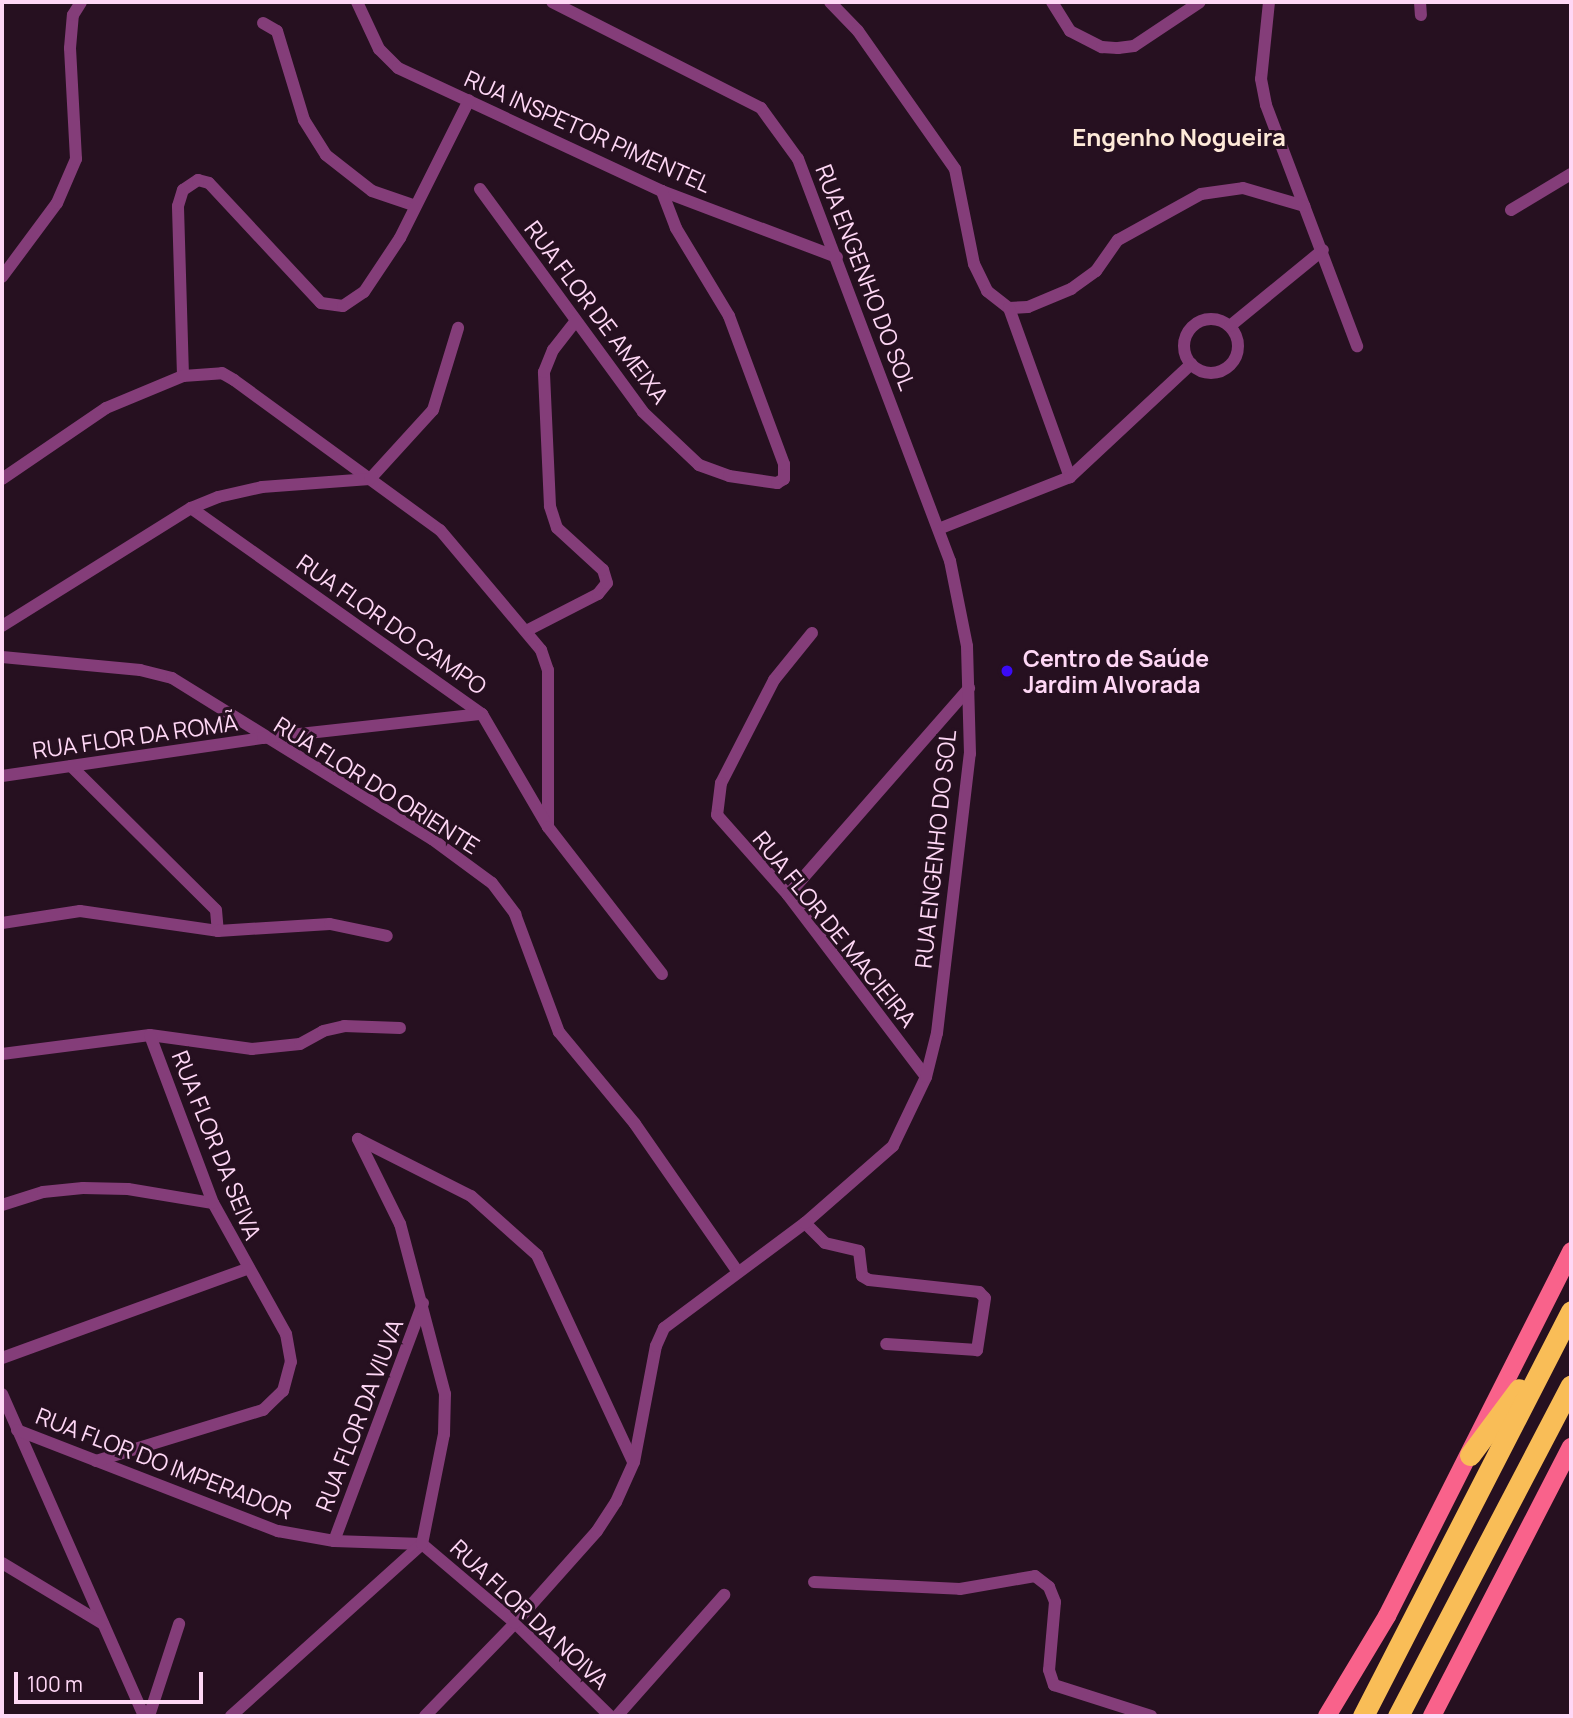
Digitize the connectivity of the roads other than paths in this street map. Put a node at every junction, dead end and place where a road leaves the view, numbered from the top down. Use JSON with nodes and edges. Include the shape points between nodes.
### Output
{"nodes":[{"id":1,"x":81,"y":2,"type":"edge"},
{"id":2,"x":357,"y":2,"type":"edge"},
{"id":3,"x":552,"y":2,"type":"edge"},
{"id":4,"x":830,"y":2,"type":"edge"},
{"id":5,"x":1052,"y":2,"type":"edge"},
{"id":6,"x":1200,"y":2,"type":"edge"},
{"id":7,"x":1269,"y":2,"type":"edge"},
{"id":8,"x":263,"y":23,"type":"dead end"},
{"id":9,"x":469,"y":100,"type":"junction"},
{"id":10,"x":1571,"y":174,"type":"edge"},
{"id":11,"x":480,"y":189,"type":"dead end"},
{"id":12,"x":662,"y":191,"type":"junction"},
{"id":13,"x":416,"y":206,"type":"junction"},
{"id":14,"x":1304,"y":206,"type":"junction"},
{"id":15,"x":1511,"y":210,"type":"dead end"},
{"id":16,"x":1323,"y":250,"type":"junction"},
{"id":17,"x":837,"y":257,"type":"junction"},
{"id":18,"x":2,"y":277,"type":"edge"},
{"id":19,"x":1009,"y":308,"type":"junction"},
{"id":20,"x":576,"y":321,"type":"junction"},
{"id":21,"x":1230,"y":326,"type":"junction"},
{"id":22,"x":458,"y":327,"type":"dead end"},
{"id":23,"x":1357,"y":346,"type":"dead end"},
{"id":24,"x":1191,"y":364,"type":"junction"},
{"id":25,"x":183,"y":376,"type":"junction"},
{"id":26,"x":1070,"y":477,"type":"junction"},
{"id":27,"x":2,"y":479,"type":"edge"},
{"id":28,"x":370,"y":479,"type":"junction"},
{"id":29,"x":191,"y":508,"type":"junction"},
{"id":30,"x":941,"y":528,"type":"junction"},
{"id":31,"x":2,"y":626,"type":"edge"},
{"id":32,"x":526,"y":631,"type":"junction"},
{"id":33,"x":812,"y":633,"type":"dead end"},
{"id":34,"x":2,"y":657,"type":"edge"},
{"id":35,"x":969,"y":688,"type":"junction"},
{"id":36,"x":482,"y":714,"type":"junction"},
{"id":37,"x":263,"y":738,"type":"junction"},
{"id":38,"x":71,"y":766,"type":"junction"},
{"id":39,"x":2,"y":776,"type":"edge"},
{"id":40,"x":548,"y":827,"type":"junction"},
{"id":41,"x":788,"y":895,"type":"junction"},
{"id":42,"x":2,"y":923,"type":"edge"},
{"id":43,"x":218,"y":932,"type":"junction"},
{"id":44,"x":387,"y":936,"type":"dead end"},
{"id":45,"x":662,"y":974,"type":"dead end"},
{"id":46,"x":400,"y":1028,"type":"dead end"},
{"id":47,"x":149,"y":1034,"type":"junction"},
{"id":48,"x":2,"y":1054,"type":"edge"},
{"id":49,"x":926,"y":1077,"type":"junction"},
{"id":50,"x":213,"y":1203,"type":"junction"},
{"id":51,"x":2,"y":1205,"type":"edge"},
{"id":52,"x":805,"y":1223,"type":"junction"},
{"id":53,"x":1571,"y":1251,"type":"edge"},
{"id":54,"x":246,"y":1269,"type":"junction"},
{"id":55,"x":737,"y":1271,"type":"junction"},
{"id":56,"x":423,"y":1303,"type":"junction"},
{"id":57,"x":1571,"y":1311,"type":"edge"},
{"id":58,"x":1556,"y":1339,"type":"junction"},
{"id":59,"x":886,"y":1344,"type":"dead end"},
{"id":60,"x":2,"y":1358,"type":"edge"},
{"id":61,"x":1571,"y":1385,"type":"edge"},
{"id":62,"x":2,"y":1394,"type":"edge"},
{"id":63,"x":17,"y":1430,"type":"junction"},
{"id":64,"x":1571,"y":1447,"type":"edge"},
{"id":65,"x":1470,"y":1455,"type":"junction"},
{"id":66,"x":96,"y":1461,"type":"junction"},
{"id":67,"x":634,"y":1462,"type":"junction"},
{"id":68,"x":334,"y":1541,"type":"junction"},
{"id":69,"x":422,"y":1544,"type":"junction"},
{"id":70,"x":4,"y":1567,"type":"edge"},
{"id":71,"x":814,"y":1582,"type":"dead end"},
{"id":72,"x":724,"y":1595,"type":"dead end"},
{"id":73,"x":515,"y":1623,"type":"junction"},
{"id":74,"x":103,"y":1624,"type":"junction"},
{"id":75,"x":178,"y":1625,"type":"dead end"},
{"id":76,"x":147,"y":1716,"type":"edge"},
{"id":77,"x":231,"y":1716,"type":"edge"},
{"id":78,"x":425,"y":1716,"type":"edge"},
{"id":79,"x":610,"y":1716,"type":"edge"},
{"id":80,"x":617,"y":1716,"type":"edge"},
{"id":81,"x":1151,"y":1716,"type":"edge"},
{"id":82,"x":1327,"y":1716,"type":"edge"},
{"id":83,"x":1363,"y":1716,"type":"edge"},
{"id":84,"x":1398,"y":1716,"type":"edge"},
{"id":85,"x":1432,"y":1716,"type":"edge"}],
"edges":[{"from":1,"to":18,"type":"street","via":[[73,15],[70,48],[76,159],[57,203]]},
{"from":2,"to":9,"type":"street","name":"RUA INSPETOR PIMENTEL","via":[[379,49],[398,68]]},
{"from":3,"to":17,"type":"street","name":"RUA ENGENHO DO SOL","via":[[761,108],[798,159]]},
{"from":4,"to":19,"type":"street","via":[[858,32],[955,169],[974,264],[987,291]]},
{"from":5,"to":6,"type":"street","via":[[1070,32],[1102,47],[1134,46]]},
{"from":7,"to":14,"type":"street","via":[[1261,79]]},
{"from":8,"to":13,"type":"street","via":[[277,31],[304,120],[326,155],[372,191]]},
{"from":9,"to":12,"type":"street","name":"RUA INSPETOR PIMENTEL"},
{"from":9,"to":13,"type":"street"},
{"from":10,"to":15,"type":"street"},
{"from":11,"to":20,"type":"street","name":"RUA FLOR DE AMEIXA"},
{"from":12,"to":17,"type":"street","name":"RUA INSPETOR PIMENTEL"},
{"from":12,"to":20,"type":"street","name":"RUA FLOR DE AMEIXA","via":[[676,228],[729,316],[784,464],[784,479],[777,483],[729,477],[699,465],[643,412]]},
{"from":13,"to":25,"type":"street","via":[[364,292],[353,302],[330,307],[321,303],[220,193],[204,181],[190,184],[178,206]]},
{"from":14,"to":16,"type":"street"},
{"from":14,"to":19,"type":"street","via":[[1242,188],[1201,194],[1118,240],[1096,271],[1071,289],[1028,307]]},
{"from":16,"to":21,"type":"street"},
{"from":16,"to":23,"type":"street"},
{"from":17,"to":30,"type":"street","name":"RUA ENGENHO DO SOL"},
{"from":19,"to":26,"type":"street"},
{"from":20,"to":32,"type":"street","via":[[553,350],[544,372],[550,506],[557,528],[603,569],[607,583],[598,594]]},
{"from":21,"to":24,"type":"street","via":[[1213,318],[1195,323],[1185,339]]},
{"from":21,"to":24,"type":"street","via":[[1239,342],[1228,367],[1207,373]]},
{"from":22,"to":28,"type":"street","via":[[433,410]]},
{"from":24,"to":26,"type":"street"},
{"from":25,"to":27,"type":"street","via":[[106,408]]},
{"from":25,"to":28,"type":"street","via":[[222,373]]},
{"from":26,"to":30,"type":"street"},
{"from":28,"to":29,"type":"street","via":[[241,490]]},
{"from":28,"to":32,"type":"street","via":[[440,530]]},
{"from":29,"to":31,"type":"street"},
{"from":29,"to":36,"type":"street","name":"RUA FLOR DO CAMPO"},
{"from":30,"to":35,"type":"street","name":"RUA ENGENHO DO SOL","via":[[961,601]]},
{"from":32,"to":40,"type":"street","via":[[548,670]]},
{"from":33,"to":41,"type":"street","name":"RUA FLOR DE MACIEIRA","via":[[774,680],[721,783],[716,805],[720,820]]},
{"from":34,"to":37,"type":"street","name":"RUA FLOR DO ORIENTE","via":[[140,670],[172,678]]},
{"from":35,"to":41,"type":"street"},
{"from":35,"to":49,"type":"street","name":"RUA ENGENHO DO SOL","via":[[970,754],[937,1033]]},
{"from":36,"to":37,"type":"street","name":"RUA FLOR DA ROMÃ"},
{"from":36,"to":40,"type":"street","name":"RUA FLOR DO CAMPO"},
{"from":37,"to":38,"type":"street","name":"RUA FLOR DA ROMÃ"},
{"from":37,"to":55,"type":"street","name":"RUA FLOR DO ORIENTE","via":[[432,839],[507,898],[559,1032],[635,1124]]},
{"from":38,"to":39,"type":"street","name":"RUA FLOR DA ROMÃ"},
{"from":38,"to":43,"type":"street","via":[[216,910]]},
{"from":40,"to":45,"type":"street","name":"RUA FLOR DO CAMPO"},
{"from":41,"to":49,"type":"street","name":"RUA FLOR DE MACIEIRA"},
{"from":42,"to":43,"type":"street","via":[[80,911]]},
{"from":43,"to":44,"type":"street","via":[[330,924]]},
{"from":46,"to":47,"type":"street","via":[[344,1026],[300,1044],[252,1049]]},
{"from":47,"to":48,"type":"street"},
{"from":47,"to":50,"type":"street","name":"RUA FLOR DA SEIVA"},
{"from":49,"to":52,"type":"street","name":"RUA ENGENHO DO SOL","via":[[893,1146]]},
{"from":50,"to":51,"type":"street","via":[[128,1189],[83,1188],[43,1192]]},
{"from":50,"to":54,"type":"street","name":"RUA FLOR DA SEIVA"},
{"from":52,"to":55,"type":"street","name":"RUA ENGENHO DO SOL"},
{"from":52,"to":59,"type":"street","via":[[825,1242],[859,1251],[862,1276],[869,1280],[979,1292],[985,1298],[976,1350]]},
{"from":53,"to":65,"type":"main road"},
{"from":54,"to":60,"type":"street"},
{"from":54,"to":66,"type":"street","name":"RUA FLOR DA SEIVA","via":[[291,1348],[288,1377],[275,1402],[243,1419]]},
{"from":55,"to":67,"type":"street","name":"RUA ENGENHO DO SOL","via":[[660,1336]]},
{"from":56,"to":67,"type":"street","via":[[400,1224],[358,1139],[471,1196],[537,1255]]},
{"from":56,"to":68,"type":"street","name":"RUA FLOR DA VIUVA"},
{"from":56,"to":69,"type":"street","via":[[443,1378],[446,1415]]},
{"from":57,"to":58,"type":"highway"},
{"from":58,"to":65,"type":"highway"},
{"from":58,"to":83,"type":"highway"},
{"from":61,"to":84,"type":"highway"},
{"from":62,"to":63,"type":"street"},
{"from":63,"to":66,"type":"street","name":"RUA FLOR DO IMPERADOR"},
{"from":63,"to":74,"type":"street"},
{"from":64,"to":85,"type":"main road"},
{"from":65,"to":82,"type":"main road","via":[[1387,1615]]},
{"from":66,"to":68,"type":"street","name":"RUA FLOR DO IMPERADOR","via":[[278,1531]]},
{"from":67,"to":73,"type":"street","name":"RUA ENGENHO DO SOL","via":[[597,1531]]},
{"from":68,"to":69,"type":"street","name":"RUA FLOR DO IMPERADOR"},
{"from":69,"to":73,"type":"street","name":"RUA FLOR DA NOIVA"},
{"from":69,"to":77,"type":"street"},
{"from":70,"to":74,"type":"street"},
{"from":71,"to":81,"type":"street","via":[[960,1589],[1035,1576],[1049,1587],[1055,1602],[1049,1670],[1055,1685]]},
{"from":72,"to":80,"type":"street"},
{"from":73,"to":78,"type":"street","name":"RUA ENGENHO DO SOL"},
{"from":73,"to":79,"type":"street","name":"RUA FLOR DA NOIVA"},
{"from":74,"to":76,"type":"street"},
{"from":75,"to":76,"type":"street"}]}
